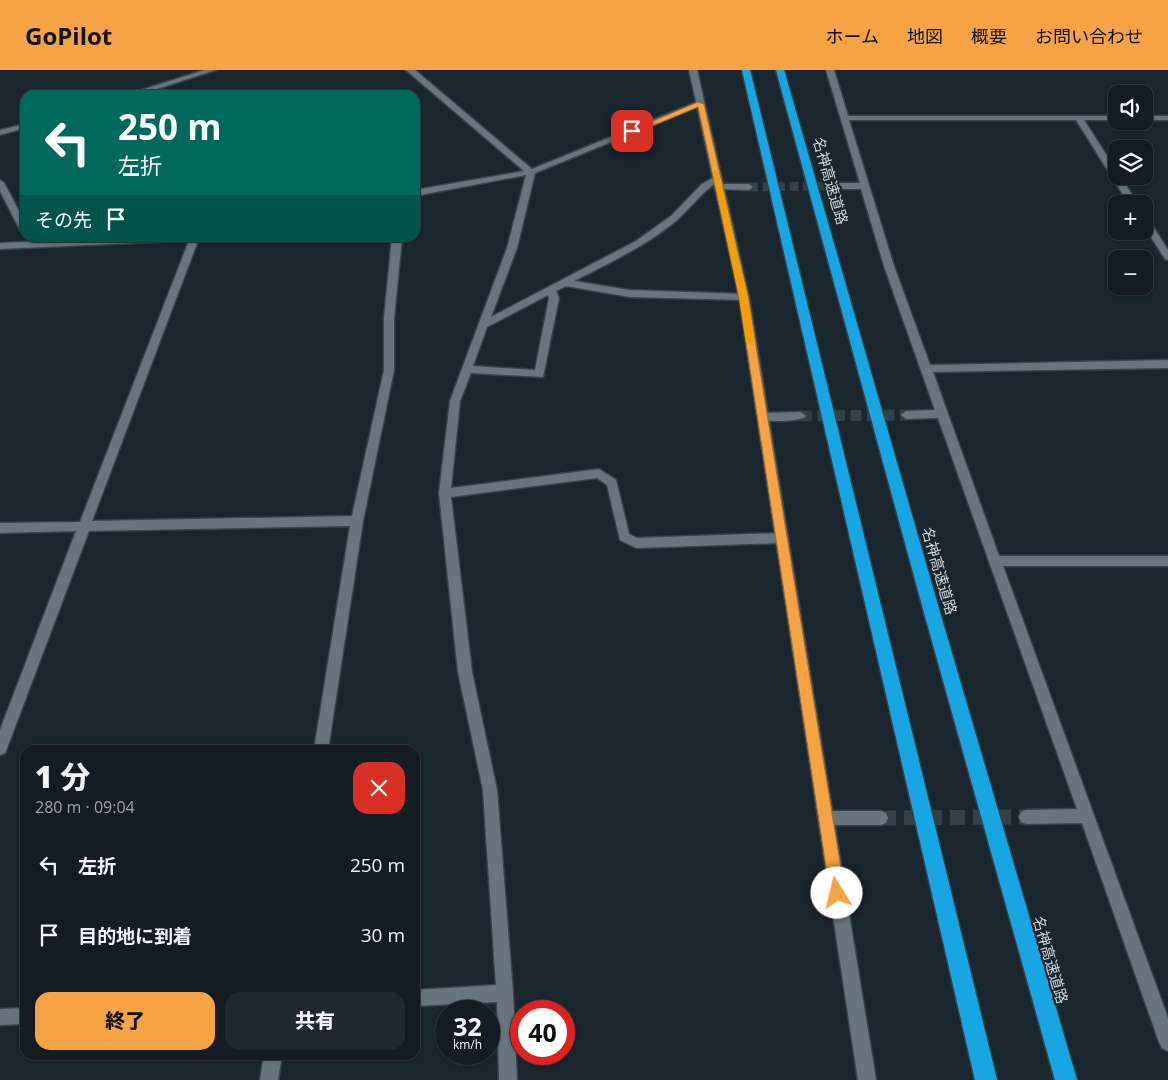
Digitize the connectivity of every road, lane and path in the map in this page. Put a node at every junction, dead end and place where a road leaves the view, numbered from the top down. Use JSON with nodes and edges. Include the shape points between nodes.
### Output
{"nodes":[{"id":1,"x":212,"y":70,"type":"edge"},
{"id":2,"x":410,"y":70,"type":"edge"},
{"id":3,"x":693,"y":70,"type":"edge"},
{"id":4,"x":746,"y":70,"type":"edge"},
{"id":5,"x":780,"y":70,"type":"edge"},
{"id":6,"x":830,"y":70,"type":"edge"},
{"id":7,"x":146,"y":90,"type":"edge"},
{"id":8,"x":700,"y":104,"type":"junction"},
{"id":9,"x":846,"y":118,"type":"junction"},
{"id":10,"x":1108,"y":118,"type":"edge"},
{"id":11,"x":1153,"y":118,"type":"edge"},
{"id":12,"x":1168,"y":118,"type":"edge"},
{"id":13,"x":1079,"y":119,"type":"junction"},
{"id":14,"x":20,"y":127,"type":"edge"},
{"id":15,"x":0,"y":133,"type":"edge"},
{"id":16,"x":531,"y":172,"type":"junction"},
{"id":17,"x":0,"y":183,"type":"edge"},
{"id":18,"x":717,"y":183,"type":"junction"},
{"id":19,"x":832,"y":186,"type":"tunnel mouth"},
{"id":20,"x":866,"y":186,"type":"junction"},
{"id":21,"x":749,"y":187,"type":"tunnel mouth"},
{"id":22,"x":420,"y":192,"type":"edge"},
{"id":23,"x":1128,"y":195,"type":"edge"},
{"id":24,"x":20,"y":221,"type":"edge"},
{"id":25,"x":1153,"y":233,"type":"edge"},
{"id":26,"x":25,"y":242,"type":"edge"},
{"id":27,"x":192,"y":242,"type":"edge"},
{"id":28,"x":397,"y":242,"type":"edge"},
{"id":29,"x":0,"y":246,"type":"edge"},
{"id":30,"x":1168,"y":257,"type":"edge"},
{"id":31,"x":564,"y":282,"type":"junction"},
{"id":32,"x":550,"y":290,"type":"junction"},
{"id":33,"x":744,"y":297,"type":"junction"},
{"id":34,"x":484,"y":325,"type":"junction"},
{"id":35,"x":1168,"y":364,"type":"edge"},
{"id":36,"x":927,"y":369,"type":"junction"},
{"id":37,"x":467,"y":370,"type":"junction"},
{"id":38,"x":943,"y":414,"type":"junction"},
{"id":39,"x":906,"y":415,"type":"tunnel mouth"},
{"id":40,"x":801,"y":416,"type":"tunnel mouth"},
{"id":41,"x":763,"y":417,"type":"junction"},
{"id":42,"x":445,"y":493,"type":"junction"},
{"id":43,"x":357,"y":521,"type":"junction"},
{"id":44,"x":84,"y":526,"type":"junction"},
{"id":45,"x":0,"y":528,"type":"edge"},
{"id":46,"x":782,"y":538,"type":"junction"},
{"id":47,"x":1168,"y":560,"type":"edge"},
{"id":48,"x":997,"y":561,"type":"junction"},
{"id":49,"x":322,"y":745,"type":"edge"},
{"id":50,"x":0,"y":748,"type":"edge"},
{"id":51,"x":1087,"y":816,"type":"junction"},
{"id":52,"x":1026,"y":817,"type":"tunnel mouth"},
{"id":53,"x":826,"y":818,"type":"junction"},
{"id":54,"x":881,"y":818,"type":"tunnel mouth"},
{"id":55,"x":504,"y":994,"type":"junction"},
{"id":56,"x":420,"y":998,"type":"edge"},
{"id":57,"x":20,"y":1016,"type":"edge"},
{"id":58,"x":0,"y":1017,"type":"edge"},
{"id":59,"x":1168,"y":1042,"type":"edge"},
{"id":60,"x":272,"y":1060,"type":"edge"},
{"id":61,"x":269,"y":1080,"type":"edge"},
{"id":62,"x":508,"y":1080,"type":"edge"},
{"id":63,"x":867,"y":1080,"type":"edge"},
{"id":64,"x":986,"y":1080,"type":"edge"},
{"id":65,"x":1066,"y":1080,"type":"edge"}],
"edges":[{"from":1,"to":7,"type":"street"},
{"from":2,"to":16,"type":"street"},
{"from":3,"to":8,"type":"street"},
{"from":4,"to":64,"type":"highway"},
{"from":5,"to":65,"type":"highway","name":"名神高速道路"},
{"from":6,"to":9,"type":"street"},
{"from":8,"to":16,"type":"street"},
{"from":8,"to":18,"type":"street"},
{"from":9,"to":13,"type":"street"},
{"from":9,"to":20,"type":"street"},
{"from":10,"to":13,"type":"street"},
{"from":11,"to":12,"type":"street"},
{"from":13,"to":23,"type":"street"},
{"from":14,"to":15,"type":"street"},
{"from":16,"to":22,"type":"street"},
{"from":16,"to":34,"type":"street","via":[[512,248]]},
{"from":17,"to":24,"type":"street"},
{"from":18,"to":21,"type":"street"},
{"from":18,"to":31,"type":"street","via":[[704,186],[674,218],[639,243]]},
{"from":18,"to":33,"type":"street"},
{"from":19,"to":20,"type":"street"},
{"from":20,"to":36,"type":"street","via":[[889,266]]},
{"from":25,"to":30,"type":"street"},
{"from":26,"to":29,"type":"street"},
{"from":27,"to":44,"type":"street"},
{"from":28,"to":43,"type":"street","via":[[389,318],[389,370]]},
{"from":31,"to":32,"type":"street"},
{"from":31,"to":33,"type":"street","via":[[628,294]]},
{"from":32,"to":34,"type":"street"},
{"from":32,"to":37,"type":"street","via":[[554,298],[539,374]]},
{"from":33,"to":41,"type":"street"},
{"from":34,"to":37,"type":"street"},
{"from":35,"to":36,"type":"street"},
{"from":36,"to":38,"type":"street"},
{"from":37,"to":42,"type":"street","via":[[455,401]]},
{"from":38,"to":39,"type":"street"},
{"from":38,"to":48,"type":"street"},
{"from":40,"to":41,"type":"street"},
{"from":41,"to":46,"type":"street"},
{"from":42,"to":46,"type":"street","via":[[598,474],[612,483],[624,537],[636,543]]},
{"from":42,"to":55,"type":"street","via":[[465,672],[490,790]]},
{"from":43,"to":44,"type":"street"},
{"from":43,"to":49,"type":"street"},
{"from":44,"to":45,"type":"street"},
{"from":44,"to":50,"type":"street"},
{"from":46,"to":53,"type":"street"},
{"from":47,"to":48,"type":"street"},
{"from":48,"to":51,"type":"street"},
{"from":51,"to":52,"type":"street"},
{"from":51,"to":59,"type":"street"},
{"from":53,"to":54,"type":"street"},
{"from":53,"to":63,"type":"street"},
{"from":55,"to":56,"type":"street"},
{"from":55,"to":62,"type":"street"},
{"from":57,"to":58,"type":"street"},
{"from":60,"to":61,"type":"street"}]}
